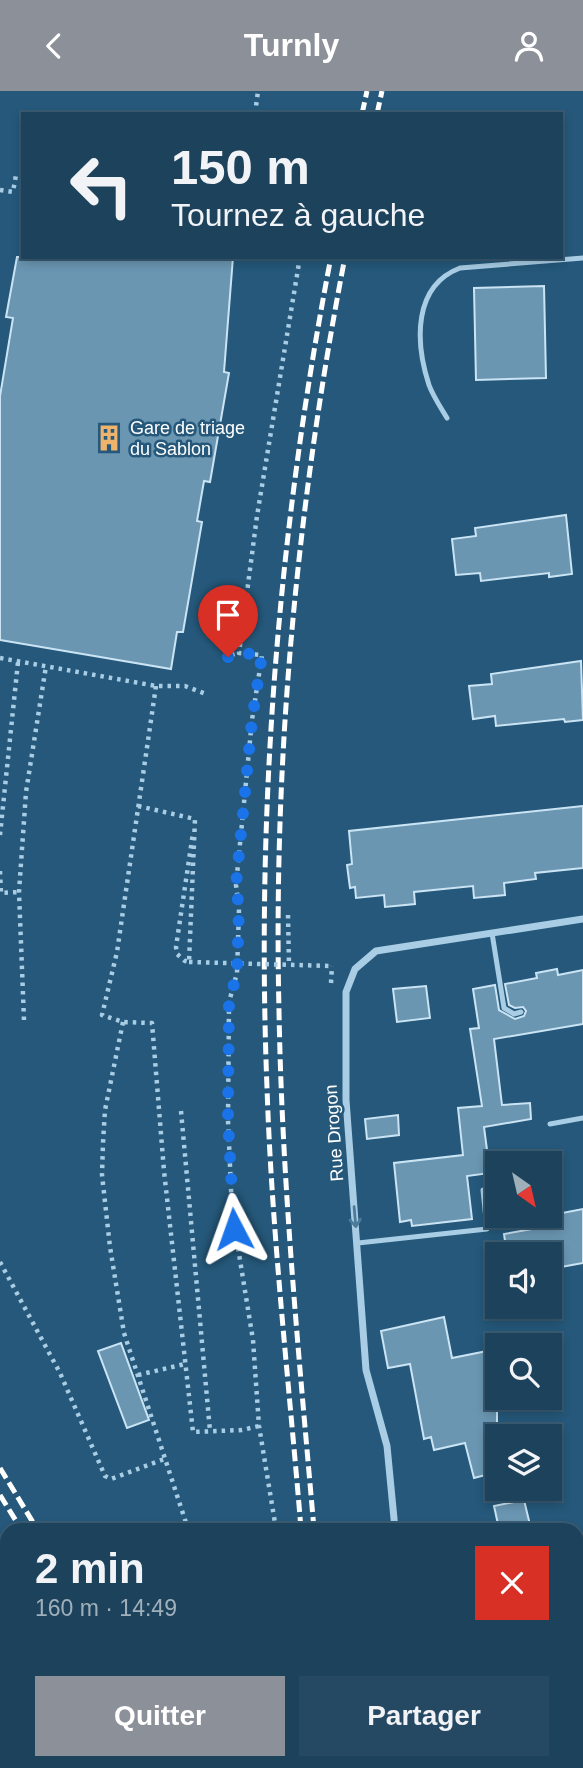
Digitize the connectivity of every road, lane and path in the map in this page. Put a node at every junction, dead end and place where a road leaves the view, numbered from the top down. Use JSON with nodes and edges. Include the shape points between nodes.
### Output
{"nodes":[{"id":1,"x":258,"y":91,"type":"edge"},
{"id":2,"x":255,"y":112,"type":"edge"},
{"id":3,"x":21,"y":176,"type":"edge"},
{"id":4,"x":0,"y":190,"type":"edge"},
{"id":5,"x":583,"y":258,"type":"edge"},
{"id":6,"x":300,"y":259,"type":"edge"},
{"id":7,"x":447,"y":418,"type":"dead end"},
{"id":8,"x":239,"y":653,"type":"junction"},
{"id":9,"x":223,"y":657,"type":"dead end"},
{"id":10,"x":0,"y":658,"type":"edge"},
{"id":11,"x":18,"y":662,"type":"junction"},
{"id":12,"x":46,"y":666,"type":"junction"},
{"id":13,"x":156,"y":686,"type":"junction"},
{"id":14,"x":206,"y":694,"type":"dead end"},
{"id":15,"x":138,"y":806,"type":"junction"},
{"id":16,"x":0,"y":813,"type":"edge"},
{"id":17,"x":193,"y":833,"type":"junction"},
{"id":18,"x":0,"y":835,"type":"edge"},
{"id":19,"x":0,"y":871,"type":"edge"},
{"id":20,"x":19,"y":892,"type":"junction"},
{"id":21,"x":288,"y":915,"type":"dead end"},
{"id":22,"x":583,"y":919,"type":"edge"},
{"id":23,"x":492,"y":933,"type":"junction"},
{"id":24,"x":189,"y":962,"type":"junction"},
{"id":25,"x":289,"y":965,"type":"junction"},
{"id":26,"x":332,"y":966,"type":"dead end"},
{"id":27,"x":521,"y":1012,"type":"dead end"},
{"id":28,"x":24,"y":1020,"type":"dead end"},
{"id":29,"x":123,"y":1022,"type":"junction"},
{"id":30,"x":181,"y":1111,"type":"dead end"},
{"id":31,"x":583,"y":1118,"type":"edge"},
{"id":32,"x":550,"y":1124,"type":"dead end"},
{"id":33,"x":483,"y":1190,"type":"dead end"},
{"id":34,"x":358,"y":1243,"type":"junction"},
{"id":35,"x":0,"y":1262,"type":"edge"},
{"id":36,"x":186,"y":1364,"type":"junction"},
{"id":37,"x":138,"y":1375,"type":"junction"},
{"id":38,"x":259,"y":1426,"type":"junction"},
{"id":39,"x":210,"y":1431,"type":"junction"},
{"id":40,"x":167,"y":1458,"type":"junction"},
{"id":41,"x":186,"y":1523,"type":"edge"},
{"id":42,"x":275,"y":1523,"type":"edge"},
{"id":43,"x":394,"y":1523,"type":"edge"}],
"edges":[{"from":1,"to":2,"type":"path"},
{"from":3,"to":4,"type":"path","via":[[16,175],[13,192]]},
{"from":5,"to":7,"type":"lane","via":[[460,268],[432,286],[422,306],[422,338],[429,384]]},
{"from":6,"to":8,"type":"path"},
{"from":8,"to":9,"type":"path"},
{"from":8,"to":38,"type":"path","via":[[262,655],[236,885],[237,973],[229,1002],[228,1120],[236,1246],[253,1340]]},
{"from":10,"to":11,"type":"path"},
{"from":11,"to":12,"type":"path"},
{"from":11,"to":16,"type":"path"},
{"from":12,"to":13,"type":"path"},
{"from":12,"to":20,"type":"path","via":[[26,792]]},
{"from":13,"to":14,"type":"path","via":[[185,686]]},
{"from":13,"to":15,"type":"path"},
{"from":15,"to":17,"type":"path","via":[[195,818]]},
{"from":15,"to":29,"type":"path","via":[[117,952],[102,1015]]},
{"from":16,"to":18,"type":"path"},
{"from":17,"to":24,"type":"path"},
{"from":17,"to":24,"type":"path","via":[[176,947],[181,959]]},
{"from":19,"to":20,"type":"path","via":[[1,893]]},
{"from":20,"to":28,"type":"path"},
{"from":21,"to":25,"type":"path"},
{"from":22,"to":23,"type":"street","name":"Rue Drogon"},
{"from":23,"to":27,"type":"lane","via":[[504,1008],[514,1014]]},
{"from":23,"to":34,"type":"street","name":"Rue Drogon","one_way":true,"via":[[376,951],[355,969],[346,992],[346,1100]]},
{"from":24,"to":25,"type":"path","bridge":true},
{"from":25,"to":26,"type":"path","bridge":true},
{"from":29,"to":36,"type":"path","via":[[152,1023]]},
{"from":29,"to":37,"type":"path","via":[[105,1110],[102,1175],[124,1333]]},
{"from":30,"to":39,"type":"path"},
{"from":31,"to":32,"type":"lane"},
{"from":33,"to":34,"type":"lane","via":[[487,1230]]},
{"from":34,"to":43,"type":"street","name":"Rue Drogon","via":[[366,1370],[387,1446]]},
{"from":35,"to":40,"type":"path","via":[[60,1373],[105,1476],[111,1479]]},
{"from":36,"to":37,"type":"path"},
{"from":36,"to":39,"type":"path","via":[[193,1432]]},
{"from":37,"to":40,"type":"path"},
{"from":38,"to":39,"type":"path"},
{"from":38,"to":42,"type":"path"},
{"from":40,"to":41,"type":"path"}]}
